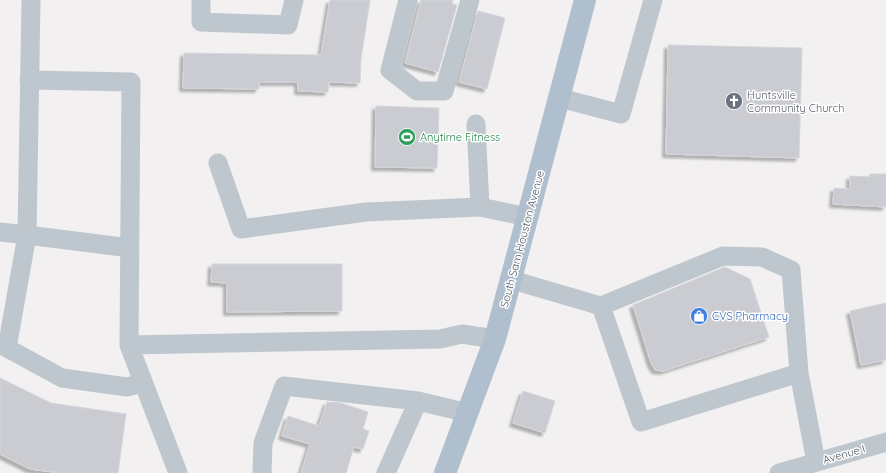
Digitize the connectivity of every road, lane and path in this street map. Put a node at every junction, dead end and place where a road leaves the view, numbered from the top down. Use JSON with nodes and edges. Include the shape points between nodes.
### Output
{"nodes":[{"id":1,"x":31,"y":0,"type":"edge"},
{"id":2,"x":202,"y":0,"type":"edge"},
{"id":3,"x":294,"y":0,"type":"edge"},
{"id":4,"x":408,"y":0,"type":"edge"},
{"id":5,"x":470,"y":0,"type":"edge"},
{"id":6,"x":585,"y":0,"type":"edge"},
{"id":7,"x":654,"y":0,"type":"edge"},
{"id":8,"x":29,"y":80,"type":"junction"},
{"id":9,"x":560,"y":98,"type":"junction"},
{"id":10,"x":476,"y":124,"type":"dead end"},
{"id":11,"x":218,"y":163,"type":"dead end"},
{"id":12,"x":480,"y":207,"type":"junction"},
{"id":13,"x":528,"y":218,"type":"junction"},
{"id":14,"x":0,"y":232,"type":"edge"},
{"id":15,"x":27,"y":235,"type":"junction"},
{"id":16,"x":130,"y":248,"type":"junction"},
{"id":17,"x":512,"y":280,"type":"junction"},
{"id":18,"x":601,"y":306,"type":"junction"},
{"id":19,"x":495,"y":339,"type":"junction"},
{"id":20,"x":129,"y":345,"type":"junction"},
{"id":21,"x":799,"y":373,"type":"junction"},
{"id":22,"x":144,"y":383,"type":"junction"},
{"id":23,"x":418,"y":401,"type":"junction"},
{"id":24,"x":468,"y":413,"type":"junction"},
{"id":25,"x":886,"y":442,"type":"edge"},
{"id":26,"x":816,"y":462,"type":"junction"},
{"id":27,"x":788,"y":472,"type":"edge"},
{"id":28,"x":178,"y":473,"type":"edge"},
{"id":29,"x":262,"y":473,"type":"edge"},
{"id":30,"x":386,"y":473,"type":"edge"},
{"id":31,"x":444,"y":473,"type":"edge"}],
"edges":[{"from":1,"to":8,"type":"street"},
{"from":2,"to":3,"type":"street","via":[[201,22],[288,25]]},
{"from":4,"to":5,"type":"street","via":[[390,70],[417,91],[444,91]]},
{"from":6,"to":9,"type":"main road","name":"South Sam Houston Avenue"},
{"from":7,"to":9,"type":"street","via":[[621,114]]},
{"from":8,"to":15,"type":"street"},
{"from":8,"to":16,"type":"street","via":[[132,82]]},
{"from":9,"to":13,"type":"main road","name":"South Sam Houston Avenue"},
{"from":10,"to":12,"type":"street"},
{"from":11,"to":12,"type":"street","via":[[241,229],[366,212]]},
{"from":12,"to":13,"type":"street"},
{"from":13,"to":17,"type":"main road","name":"South Sam Houston Avenue"},
{"from":14,"to":15,"type":"street"},
{"from":15,"to":16,"type":"street"},
{"from":15,"to":22,"type":"street","via":[[7,348],[62,378],[127,387]]},
{"from":16,"to":20,"type":"street"},
{"from":17,"to":18,"type":"street"},
{"from":17,"to":19,"type":"main road","name":"South Sam Houston Avenue"},
{"from":18,"to":21,"type":"street","via":[[642,422]]},
{"from":18,"to":21,"type":"street","via":[[723,256],[762,257],[791,270]]},
{"from":19,"to":20,"type":"street","via":[[462,334],[440,339]]},
{"from":19,"to":24,"type":"main road","name":"South Sam Houston Avenue"},
{"from":20,"to":22,"type":"street"},
{"from":21,"to":26,"type":"street"},
{"from":22,"to":28,"type":"street"},
{"from":23,"to":24,"type":"street"},
{"from":23,"to":29,"type":"street","via":[[284,386],[263,443]]},
{"from":23,"to":30,"type":"street"},
{"from":24,"to":31,"type":"main road","name":"South Sam Houston Avenue"},
{"from":25,"to":26,"type":"street","name":"Avenue I"},
{"from":26,"to":27,"type":"street","name":"Avenue I"}]}
